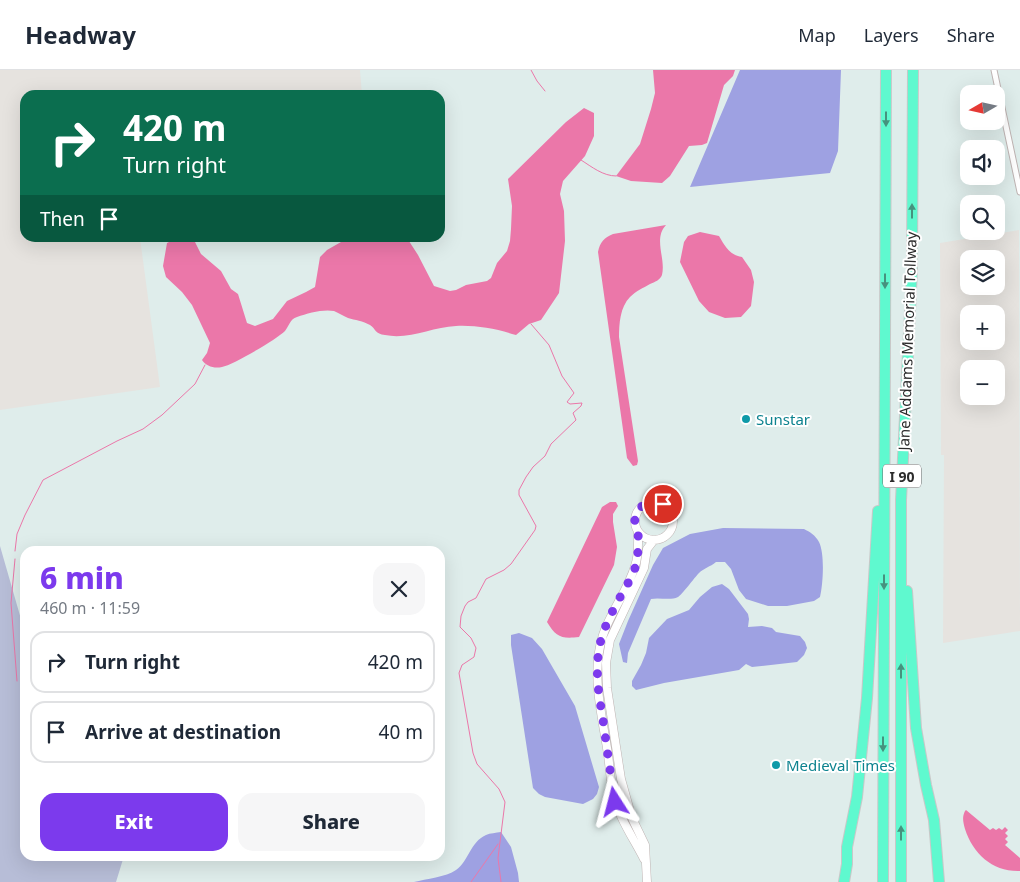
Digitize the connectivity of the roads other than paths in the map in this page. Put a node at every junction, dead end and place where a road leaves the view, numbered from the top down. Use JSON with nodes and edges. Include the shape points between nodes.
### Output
{"nodes":[{"id":1,"x":886,"y":70,"type":"edge"},
{"id":2,"x":912,"y":70,"type":"edge"},
{"id":3,"x":994,"y":70,"type":"edge"},
{"id":4,"x":1020,"y":192,"type":"edge"},
{"id":5,"x":885,"y":393,"type":"junction"},
{"id":6,"x":901,"y":500,"type":"junction"},
{"id":7,"x":638,"y":532,"type":"junction"},
{"id":8,"x":654,"y":540,"type":"junction"},
{"id":9,"x":598,"y":654,"type":"junction"},
{"id":10,"x":607,"y":656,"type":"junction"},
{"id":11,"x":611,"y":715,"type":"junction"},
{"id":12,"x":602,"y":716,"type":"junction"},
{"id":13,"x":621,"y":778,"type":"junction"},
{"id":14,"x":612,"y":780,"type":"junction"},
{"id":15,"x":847,"y":847,"type":"junction"},
{"id":16,"x":645,"y":861,"type":"junction"},
{"id":17,"x":647,"y":882,"type":"edge"},
{"id":18,"x":837,"y":882,"type":"edge"},
{"id":19,"x":844,"y":882,"type":"edge"},
{"id":20,"x":883,"y":882,"type":"edge"},
{"id":21,"x":901,"y":882,"type":"edge"},
{"id":22,"x":939,"y":882,"type":"edge"}],
"edges":[{"from":1,"to":5,"type":"highway","name":"Jane Addams Memorial Tollway","number":"I 90","one_way":true},
{"from":6,"to":2,"type":"highway","name":"Jane Addams Memorial Tollway","number":"I 90","one_way":true,"via":[[912,270]]},
{"from":3,"to":4,"type":"street"},
{"from":5,"to":15,"type":"highway","via":[[867,698],[857,797]]},
{"from":5,"to":20,"type":"highway","name":"Jane Addams Memorial Tollway","number":"I 90","one_way":true},
{"from":21,"to":6,"type":"highway","name":"Jane Addams Memorial Tollway","number":"I 90","one_way":true},
{"from":6,"to":22,"type":"highway","via":[[916,728],[934,820]]},
{"from":7,"to":8,"type":"street"},
{"from":7,"to":8,"type":"street","via":[[635,523],[639,508],[652,502],[663,504],[672,514],[672,527],[664,538]]},
{"from":7,"to":9,"type":"street","via":[[636,565],[602,635]]},
{"from":8,"to":10,"type":"street","via":[[647,549],[644,568],[610,640]]},
{"from":9,"to":10,"type":"street"},
{"from":9,"to":12,"type":"street","via":[[597,680]]},
{"from":10,"to":11,"type":"street"},
{"from":11,"to":12,"type":"street"},
{"from":11,"to":13,"type":"street"},
{"from":12,"to":14,"type":"street"},
{"from":13,"to":14,"type":"street"},
{"from":13,"to":16,"type":"street","via":[[632,818],[645,845]]},
{"from":14,"to":16,"type":"street","via":[[615,802]]},
{"from":15,"to":18,"type":"highway","via":[[841,858]]},
{"from":15,"to":19,"type":"highway"},
{"from":16,"to":17,"type":"street"}]}
